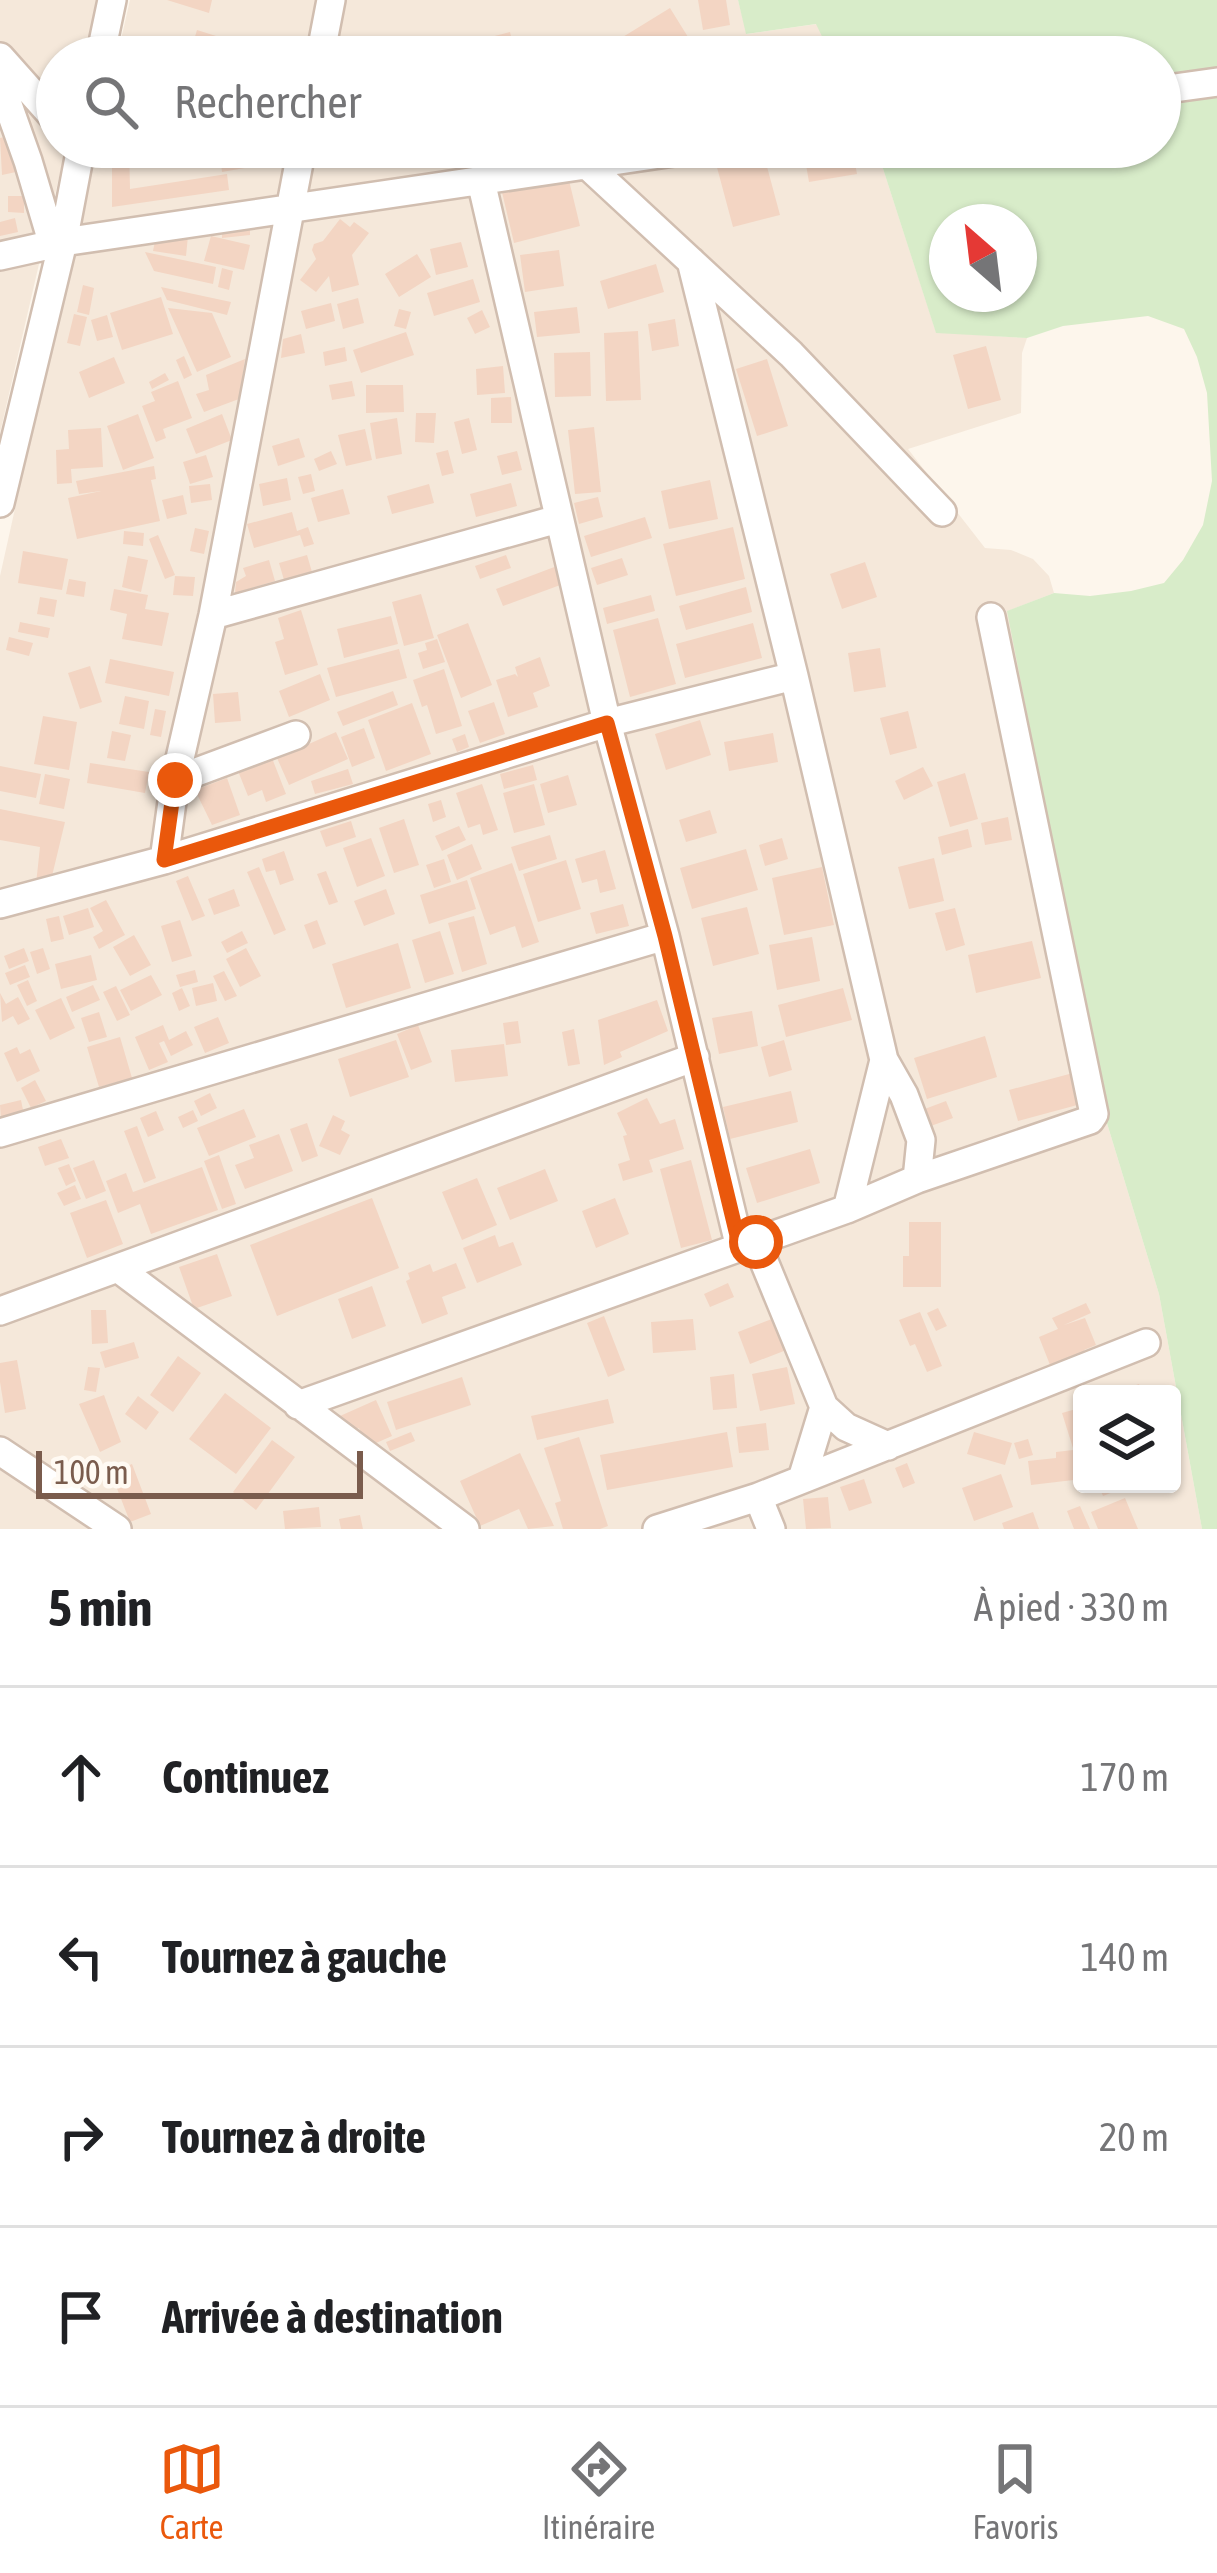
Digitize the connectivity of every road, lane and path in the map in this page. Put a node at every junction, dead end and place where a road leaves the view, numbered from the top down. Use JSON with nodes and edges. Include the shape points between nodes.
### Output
{"nodes":[{"id":1,"x":112,"y":0,"type":"edge"},
{"id":2,"x":331,"y":0,"type":"edge"},
{"id":3,"x":104,"y":36,"type":"edge"},
{"id":4,"x":324,"y":36,"type":"edge"},
{"id":5,"x":0,"y":58,"type":"edge"},
{"id":6,"x":0,"y":82,"type":"edge"},
{"id":7,"x":1217,"y":82,"type":"edge"},
{"id":8,"x":1181,"y":87,"type":"edge"},
{"id":9,"x":36,"y":98,"type":"edge"},
{"id":10,"x":75,"y":168,"type":"edge"},
{"id":11,"x":298,"y":168,"type":"edge"},
{"id":12,"x":561,"y":168,"type":"edge"},
{"id":13,"x":590,"y":168,"type":"edge"},
{"id":14,"x":481,"y":181,"type":"junction"},
{"id":15,"x":290,"y":207,"type":"junction"},
{"id":16,"x":58,"y":243,"type":"junction"},
{"id":17,"x":0,"y":256,"type":"edge"},
{"id":18,"x":691,"y":261,"type":"junction"},
{"id":19,"x":0,"y":503,"type":"edge"},
{"id":20,"x":943,"y":512,"type":"dead end"},
{"id":21,"x":558,"y":519,"type":"junction"},
{"id":22,"x":213,"y":615,"type":"junction"},
{"id":23,"x":991,"y":616,"type":"dead end"},
{"id":24,"x":794,"y":676,"type":"junction"},
{"id":25,"x":607,"y":723,"type":"junction"},
{"id":26,"x":296,"y":735,"type":"dead end"},
{"id":27,"x":175,"y":780,"type":"junction"},
{"id":28,"x":164,"y":860,"type":"junction"},
{"id":29,"x":0,"y":904,"type":"edge"},
{"id":30,"x":665,"y":936,"type":"junction"},
{"id":31,"x":695,"y":1057,"type":"junction"},
{"id":32,"x":884,"y":1060,"type":"junction"},
{"id":33,"x":0,"y":1133,"type":"edge"},
{"id":34,"x":917,"y":1179,"type":"junction"},
{"id":35,"x":847,"y":1210,"type":"junction"},
{"id":36,"x":748,"y":1245,"type":"junction"},
{"id":37,"x":118,"y":1269,"type":"junction"},
{"id":38,"x":0,"y":1311,"type":"edge"},
{"id":39,"x":1146,"y":1343,"type":"dead end"},
{"id":40,"x":298,"y":1405,"type":"junction"},
{"id":41,"x":824,"y":1407,"type":"junction"},
{"id":42,"x":888,"y":1446,"type":"junction"},
{"id":43,"x":0,"y":1451,"type":"edge"},
{"id":44,"x":802,"y":1479,"type":"junction"},
{"id":45,"x":758,"y":1497,"type":"junction"},
{"id":46,"x":117,"y":1529,"type":"edge"},
{"id":47,"x":465,"y":1529,"type":"edge"},
{"id":48,"x":657,"y":1529,"type":"edge"},
{"id":49,"x":771,"y":1529,"type":"edge"}],
"edges":[{"from":1,"to":3,"type":"street"},
{"from":2,"to":4,"type":"street"},
{"from":5,"to":9,"type":"street"},
{"from":6,"to":16,"type":"street"},
{"from":7,"to":8,"type":"street"},
{"from":10,"to":16,"type":"street"},
{"from":11,"to":15,"type":"street"},
{"from":12,"to":14,"type":"street"},
{"from":13,"to":18,"type":"street"},
{"from":14,"to":15,"type":"street"},
{"from":14,"to":21,"type":"street"},
{"from":15,"to":16,"type":"street"},
{"from":15,"to":22,"type":"street"},
{"from":16,"to":17,"type":"street"},
{"from":16,"to":19,"type":"street"},
{"from":18,"to":20,"type":"street"},
{"from":18,"to":24,"type":"street"},
{"from":21,"to":22,"type":"street"},
{"from":21,"to":25,"type":"street"},
{"from":22,"to":27,"type":"street"},
{"from":23,"to":34,"type":"street","via":[[1094,1114],[1082,1125]]},
{"from":24,"to":25,"type":"street"},
{"from":24,"to":32,"type":"street"},
{"from":25,"to":28,"type":"street"},
{"from":25,"to":30,"type":"street"},
{"from":26,"to":27,"type":"street"},
{"from":27,"to":28,"type":"street"},
{"from":28,"to":29,"type":"street"},
{"from":30,"to":31,"type":"street"},
{"from":30,"to":33,"type":"street"},
{"from":31,"to":36,"type":"street"},
{"from":31,"to":37,"type":"street"},
{"from":32,"to":34,"type":"street","via":[[921,1140]]},
{"from":32,"to":35,"type":"street"},
{"from":34,"to":35,"type":"street"},
{"from":35,"to":36,"type":"street"},
{"from":36,"to":40,"type":"street"},
{"from":36,"to":41,"type":"street"},
{"from":37,"to":38,"type":"street"},
{"from":37,"to":40,"type":"street"},
{"from":39,"to":42,"type":"street"},
{"from":40,"to":47,"type":"street"},
{"from":41,"to":42,"type":"street"},
{"from":41,"to":44,"type":"street"},
{"from":42,"to":44,"type":"street"},
{"from":43,"to":46,"type":"street"},
{"from":44,"to":45,"type":"street"},
{"from":45,"to":48,"type":"street"},
{"from":45,"to":49,"type":"street"}]}
